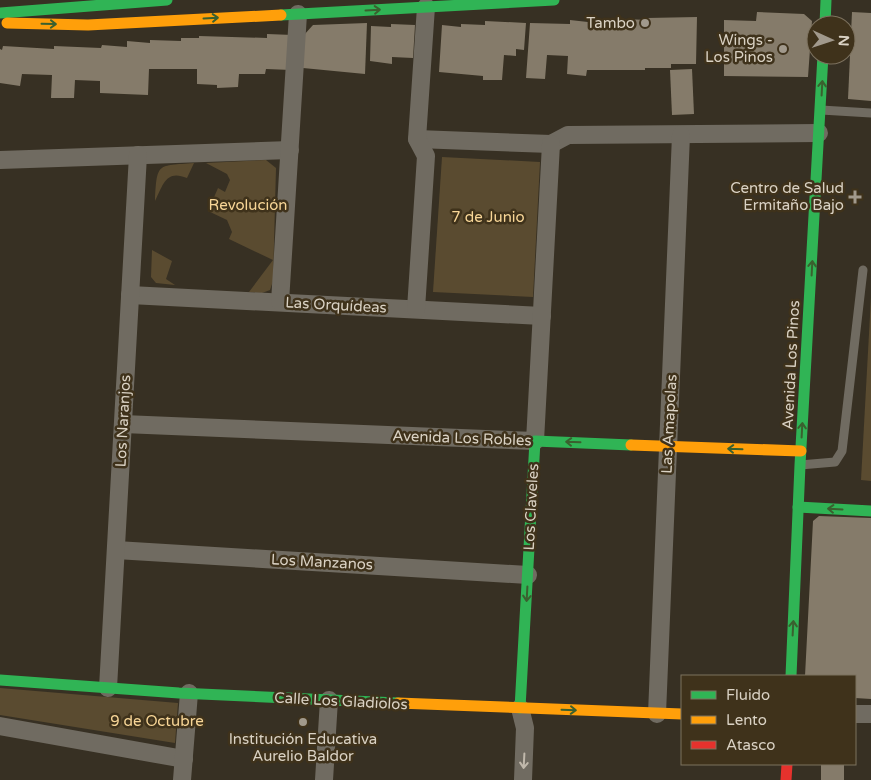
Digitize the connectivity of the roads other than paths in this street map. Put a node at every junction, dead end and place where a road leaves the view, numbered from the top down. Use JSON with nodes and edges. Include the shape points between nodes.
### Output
{"nodes":[{"id":1,"x":167,"y":0,"type":"edge"},
{"id":2,"x":554,"y":0,"type":"edge"},
{"id":3,"x":826,"y":0,"type":"edge"},
{"id":4,"x":426,"y":7,"type":"junction"},
{"id":5,"x":0,"y":13,"type":"edge"},
{"id":6,"x":298,"y":14,"type":"junction"},
{"id":7,"x":825,"y":15,"type":"edge"},
{"id":8,"x":0,"y":23,"type":"edge"},
{"id":9,"x":823,"y":65,"type":"edge"},
{"id":10,"x":821,"y":110,"type":"junction"},
{"id":11,"x":871,"y":114,"type":"edge"},
{"id":12,"x":819,"y":133,"type":"junction"},
{"id":13,"x":681,"y":135,"type":"junction"},
{"id":14,"x":417,"y":139,"type":"junction"},
{"id":15,"x":551,"y":144,"type":"junction"},
{"id":16,"x":290,"y":150,"type":"junction"},
{"id":17,"x":138,"y":155,"type":"junction"},
{"id":18,"x":0,"y":160,"type":"edge"},
{"id":19,"x":863,"y":270,"type":"dead end"},
{"id":20,"x":130,"y":295,"type":"junction"},
{"id":21,"x":280,"y":302,"type":"junction"},
{"id":22,"x":416,"y":309,"type":"junction"},
{"id":23,"x":542,"y":316,"type":"junction"},
{"id":24,"x":123,"y":424,"type":"junction"},
{"id":25,"x":535,"y":441,"type":"junction"},
{"id":26,"x":668,"y":446,"type":"junction"},
{"id":27,"x":801,"y":451,"type":"junction"},
{"id":28,"x":800,"y":465,"type":"junction"},
{"id":29,"x":798,"y":507,"type":"junction"},
{"id":30,"x":871,"y":511,"type":"edge"},
{"id":31,"x":116,"y":550,"type":"junction"},
{"id":32,"x":528,"y":575,"type":"junction"},
{"id":33,"x":791,"y":675,"type":"edge"},
{"id":34,"x":0,"y":680,"type":"edge"},
{"id":35,"x":108,"y":688,"type":"junction"},
{"id":36,"x":189,"y":693,"type":"junction"},
{"id":37,"x":328,"y":700,"type":"junction"},
{"id":38,"x":520,"y":708,"type":"junction"},
{"id":39,"x":657,"y":714,"type":"junction"},
{"id":40,"x":681,"y":714,"type":"edge"},
{"id":41,"x":856,"y":714,"type":"edge"},
{"id":42,"x":871,"y":714,"type":"edge"},
{"id":43,"x":0,"y":726,"type":"edge"},
{"id":44,"x":184,"y":759,"type":"junction"},
{"id":45,"x":787,"y":765,"type":"edge"},
{"id":46,"x":182,"y":780,"type":"edge"},
{"id":47,"x":324,"y":780,"type":"edge"},
{"id":48,"x":523,"y":780,"type":"edge"},
{"id":49,"x":786,"y":780,"type":"edge"}],
"edges":[{"from":1,"to":5,"type":"street"},
{"from":2,"to":4,"type":"street"},
{"from":3,"to":7,"type":"street"},
{"from":6,"to":4,"type":"street","one_way":true},
{"from":4,"to":14,"type":"street"},
{"from":8,"to":6,"type":"street","one_way":true,"via":[[88,25]]},
{"from":6,"to":16,"type":"street"},
{"from":10,"to":9,"type":"street","name":"Avenida Los Pinos","one_way":true},
{"from":10,"to":11,"type":"lane"},
{"from":10,"to":12,"type":"street","name":"Avenida Los Pinos"},
{"from":12,"to":13,"type":"street"},
{"from":27,"to":12,"type":"street","name":"Avenida Los Pinos","one_way":true},
{"from":13,"to":15,"type":"street","via":[[568,135]]},
{"from":13,"to":26,"type":"street","name":"Las Amapolas"},
{"from":14,"to":15,"type":"street"},
{"from":14,"to":22,"type":"street","via":[[426,156]]},
{"from":15,"to":23,"type":"street","name":"Los Claveles"},
{"from":16,"to":17,"type":"street"},
{"from":16,"to":21,"type":"street"},
{"from":17,"to":18,"type":"street"},
{"from":17,"to":20,"type":"street","name":"Los Naranjos"},
{"from":19,"to":28,"type":"lane","via":[[842,451],[835,462]]},
{"from":20,"to":21,"type":"street","name":"Las Orquídeas"},
{"from":20,"to":24,"type":"street","name":"Los Naranjos"},
{"from":21,"to":22,"type":"street","name":"Las Orquídeas"},
{"from":22,"to":23,"type":"street","name":"Las Orquídeas"},
{"from":23,"to":25,"type":"street","name":"Los Claveles"},
{"from":24,"to":25,"type":"street","name":"Avenida Los Robles"},
{"from":24,"to":31,"type":"street","name":"Los Naranjos"},
{"from":26,"to":25,"type":"street","name":"Avenida Los Robles","one_way":true},
{"from":25,"to":32,"type":"street","name":"Los Claveles"},
{"from":27,"to":26,"type":"street","name":"Avenida Los Robles","one_way":true},
{"from":26,"to":39,"type":"street","name":"Las Amapolas"},
{"from":27,"to":28,"type":"street","name":"Avenida Los Pinos"},
{"from":28,"to":29,"type":"street","name":"Avenida Los Pinos"},
{"from":30,"to":29,"type":"street","one_way":true},
{"from":33,"to":29,"type":"street","name":"Avenida Los Pinos","one_way":true},
{"from":31,"to":32,"type":"street","name":"Los Manzanos"},
{"from":31,"to":35,"type":"street","name":"Los Naranjos"},
{"from":32,"to":38,"type":"street","name":"Los Claveles","one_way":true},
{"from":34,"to":35,"type":"street","name":"Calle Los Gladiolos"},
{"from":35,"to":36,"type":"street","name":"Calle Los Gladiolos"},
{"from":36,"to":37,"type":"street","name":"Calle Los Gladiolos"},
{"from":36,"to":44,"type":"street"},
{"from":37,"to":38,"type":"street","name":"Calle Los Gladiolos"},
{"from":37,"to":47,"type":"street"},
{"from":38,"to":39,"type":"street","name":"Calle Los Gladiolos","one_way":true},
{"from":38,"to":48,"type":"street","name":"Los Claveles","one_way":true,"via":[[525,728]]},
{"from":39,"to":40,"type":"street","name":"Calle Los Gladiolos"},
{"from":41,"to":42,"type":"street"},
{"from":43,"to":44,"type":"street"},
{"from":44,"to":46,"type":"street"},
{"from":45,"to":49,"type":"street"}]}
